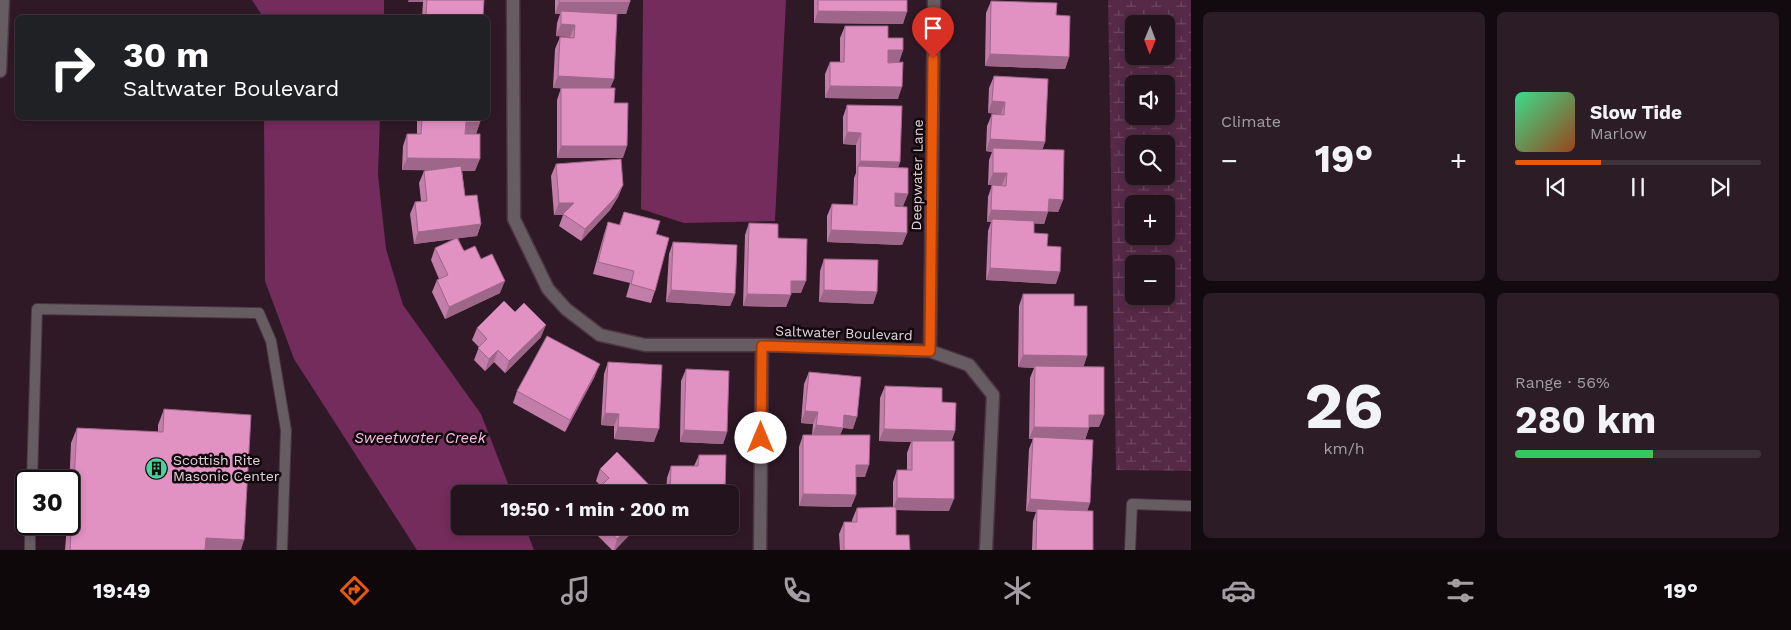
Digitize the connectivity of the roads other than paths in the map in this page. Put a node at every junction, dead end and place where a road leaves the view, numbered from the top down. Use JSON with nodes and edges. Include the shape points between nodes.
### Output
{"nodes":[{"id":1,"x":3,"y":0,"type":"edge"},
{"id":2,"x":513,"y":0,"type":"edge"},
{"id":3,"x":934,"y":0,"type":"edge"},
{"id":4,"x":0,"y":71,"type":"edge"},
{"id":5,"x":762,"y":346,"type":"junction"},
{"id":6,"x":930,"y":351,"type":"junction"},
{"id":7,"x":32,"y":470,"type":"edge"},
{"id":8,"x":1191,"y":506,"type":"edge"},
{"id":9,"x":30,"y":535,"type":"edge"},
{"id":10,"x":30,"y":550,"type":"edge"},
{"id":11,"x":282,"y":550,"type":"edge"},
{"id":12,"x":760,"y":550,"type":"edge"},
{"id":13,"x":986,"y":550,"type":"edge"},
{"id":14,"x":1130,"y":550,"type":"edge"}],
"edges":[{"from":1,"to":4,"type":"street"},
{"from":2,"to":5,"type":"street","name":"Saltwater Boulevard","via":[[514,220],[548,289],[566,309],[600,335],[645,345]]},
{"from":3,"to":6,"type":"street","name":"Deepwater Lane"},
{"from":5,"to":6,"type":"street","name":"Saltwater Boulevard"},
{"from":5,"to":12,"type":"street","name":"Saltwater Boulevard"},
{"from":6,"to":13,"type":"street","name":"Saltwater Boulevard","via":[[969,365],[992,395]]},
{"from":7,"to":11,"type":"lane","via":[[37,309],[259,313],[271,341],[286,430]]},
{"from":8,"to":14,"type":"lane","via":[[1132,504]]},
{"from":9,"to":10,"type":"lane"}]}
